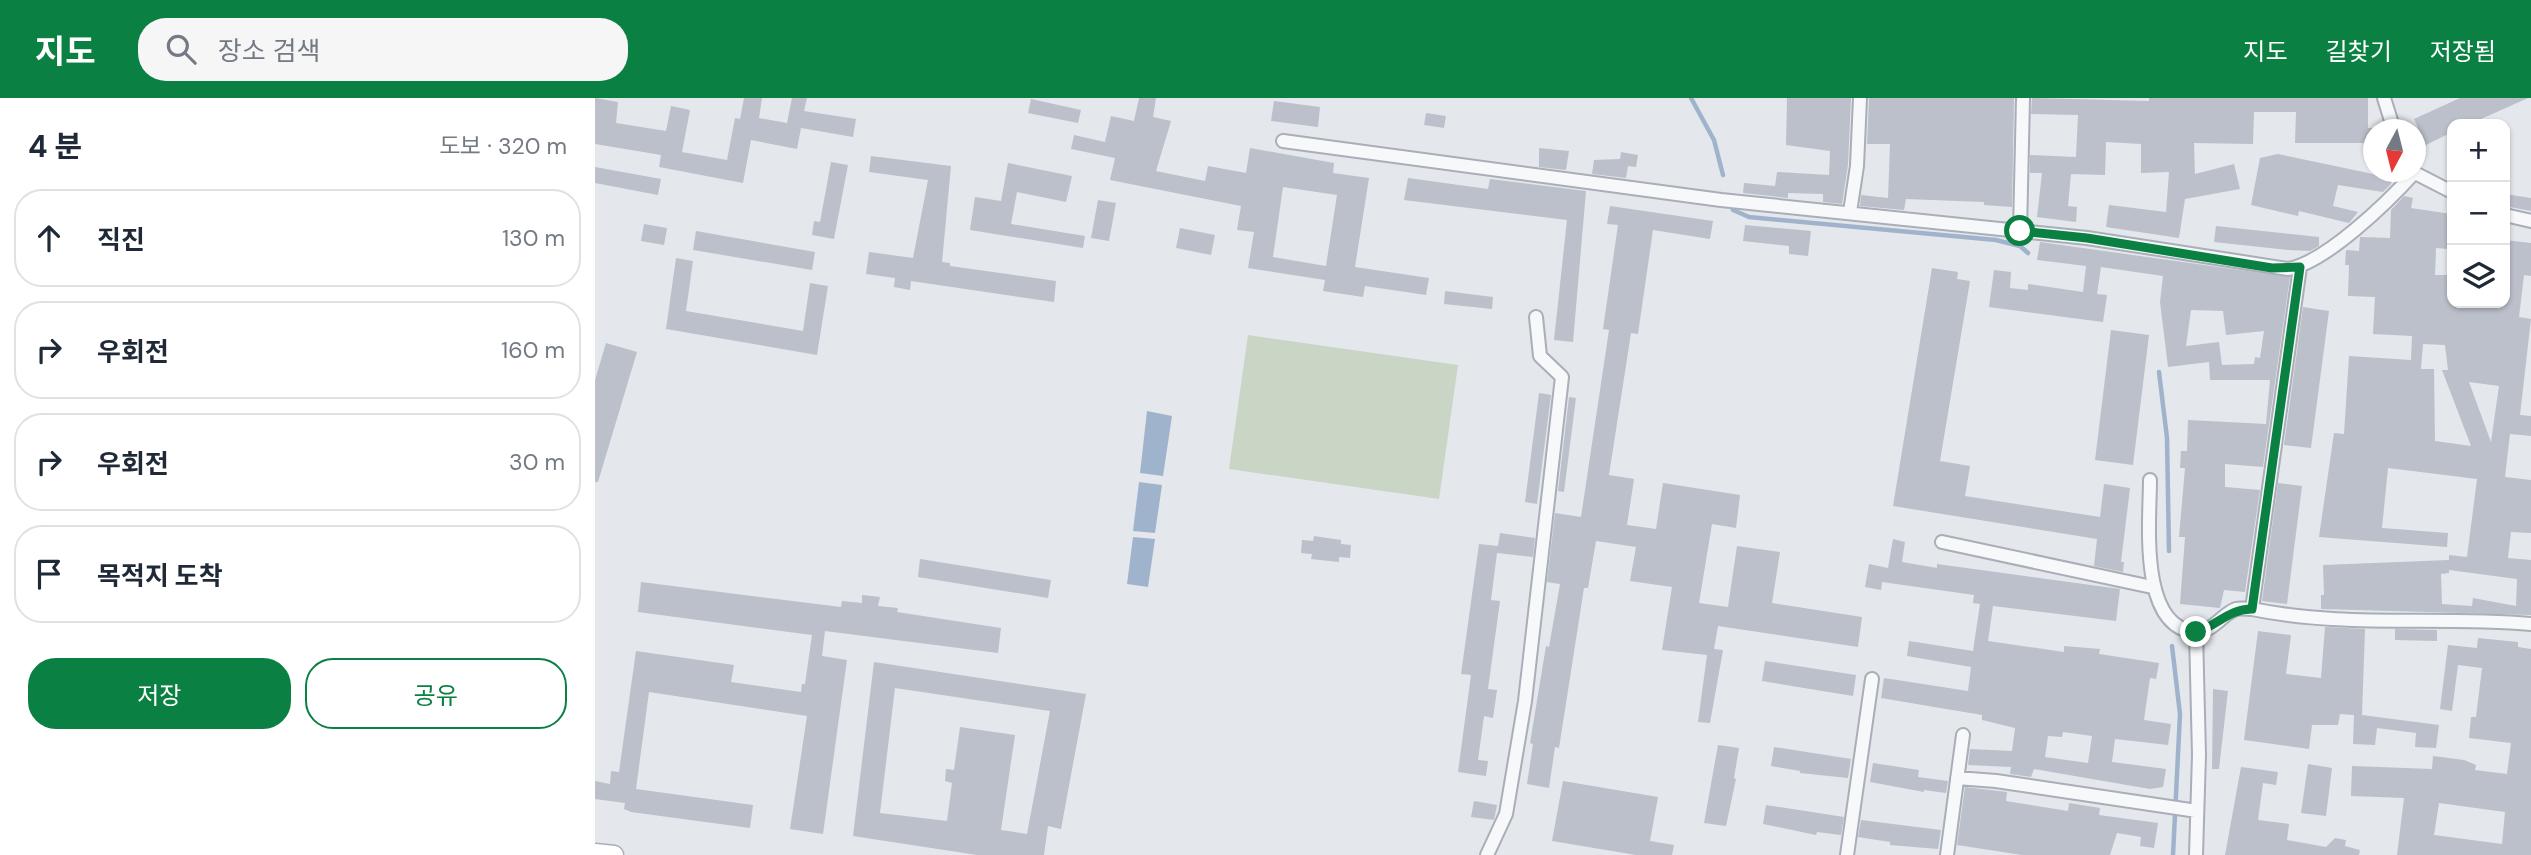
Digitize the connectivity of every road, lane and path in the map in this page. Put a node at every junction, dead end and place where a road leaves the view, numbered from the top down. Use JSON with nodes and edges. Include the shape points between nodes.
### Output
{"nodes":[{"id":1,"x":1860,"y":98,"type":"edge"},
{"id":2,"x":2023,"y":98,"type":"edge"},
{"id":3,"x":2388,"y":99,"type":"edge"},
{"id":4,"x":2391,"y":119,"type":"edge"},
{"id":5,"x":1283,"y":141,"type":"dead end"},
{"id":6,"x":2426,"y":178,"type":"edge"},
{"id":7,"x":2405,"y":182,"type":"edge"},
{"id":8,"x":2447,"y":189,"type":"edge"},
{"id":9,"x":1850,"y":212,"type":"junction"},
{"id":10,"x":2510,"y":216,"type":"edge"},
{"id":11,"x":2531,"y":221,"type":"edge"},
{"id":12,"x":2020,"y":231,"type":"junction"},
{"id":13,"x":2300,"y":267,"type":"junction"},
{"id":14,"x":1537,"y":317,"type":"dead end"},
{"id":15,"x":2150,"y":480,"type":"dead end"},
{"id":16,"x":1942,"y":542,"type":"dead end"},
{"id":17,"x":2152,"y":587,"type":"junction"},
{"id":18,"x":2252,"y":609,"type":"junction"},
{"id":19,"x":2531,"y":624,"type":"edge"},
{"id":20,"x":2196,"y":632,"type":"junction"},
{"id":21,"x":1872,"y":678,"type":"dead end"},
{"id":22,"x":1963,"y":735,"type":"dead end"},
{"id":23,"x":1957,"y":778,"type":"junction"},
{"id":24,"x":2197,"y":811,"type":"junction"},
{"id":25,"x":595,"y":852,"type":"edge"},
{"id":26,"x":614,"y":855,"type":"edge"},
{"id":27,"x":1487,"y":855,"type":"edge"},
{"id":28,"x":1847,"y":855,"type":"edge"},
{"id":29,"x":1947,"y":855,"type":"edge"},
{"id":30,"x":2196,"y":855,"type":"edge"}],
"edges":[{"from":1,"to":9,"type":"street"},
{"from":2,"to":12,"type":"street"},
{"from":3,"to":4,"type":"street"},
{"from":5,"to":9,"type":"street","via":[[1721,200]]},
{"from":6,"to":8,"type":"street"},
{"from":7,"to":13,"type":"street","via":[[2324,253]]},
{"from":9,"to":12,"type":"street"},
{"from":10,"to":11,"type":"street"},
{"from":12,"to":13,"type":"street","via":[[2272,268]]},
{"from":13,"to":18,"type":"street"},
{"from":14,"to":27,"type":"street","via":[[1539,356],[1562,377],[1525,701],[1506,814]]},
{"from":15,"to":17,"type":"street"},
{"from":16,"to":17,"type":"street"},
{"from":17,"to":20,"type":"street","via":[[2159,605],[2178,625]]},
{"from":18,"to":19,"type":"street","via":[[2312,618]]},
{"from":18,"to":20,"type":"street","via":[[2236,609],[2212,627]]},
{"from":20,"to":24,"type":"street"},
{"from":21,"to":28,"type":"street"},
{"from":22,"to":23,"type":"street"},
{"from":23,"to":24,"type":"street"},
{"from":23,"to":29,"type":"street"},
{"from":24,"to":30,"type":"street"},
{"from":25,"to":26,"type":"street"}]}
